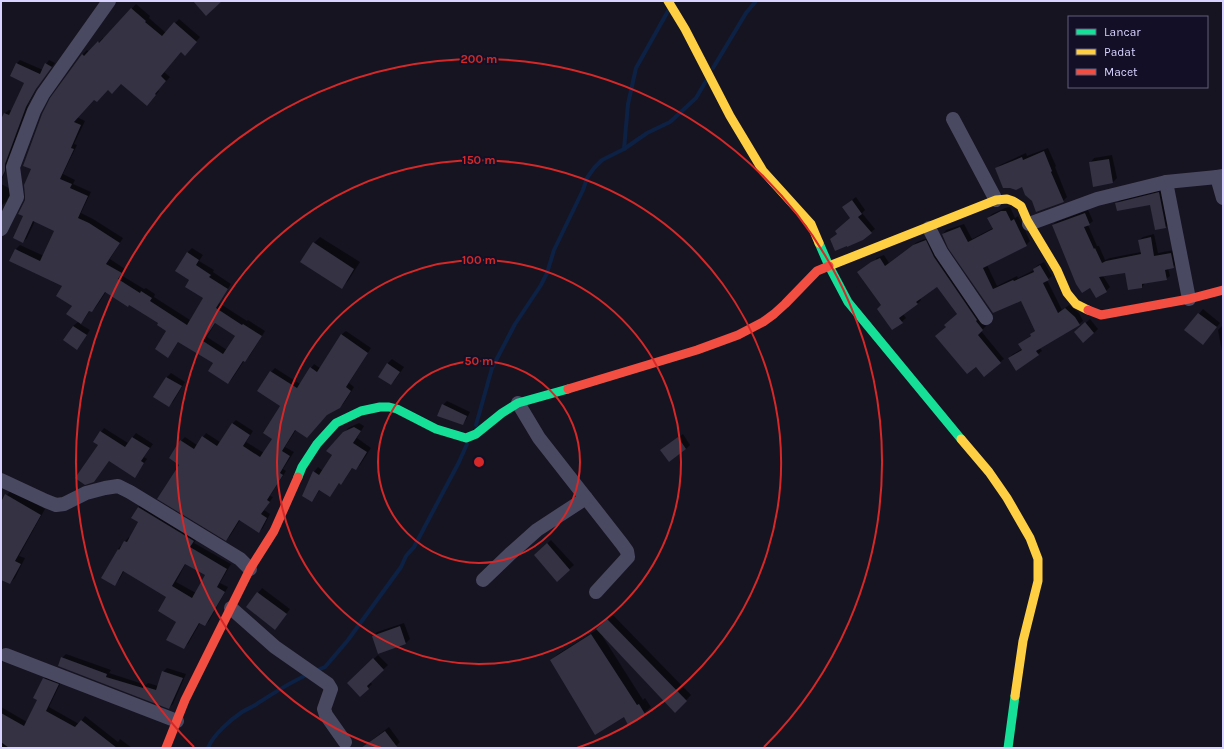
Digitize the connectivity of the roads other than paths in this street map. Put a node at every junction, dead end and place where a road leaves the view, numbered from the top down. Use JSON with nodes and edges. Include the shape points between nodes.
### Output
{"nodes":[{"id":1,"x":109,"y":1,"type":"edge"},
{"id":2,"x":668,"y":1,"type":"edge"},
{"id":3,"x":953,"y":119,"type":"dead end"},
{"id":4,"x":1220,"y":176,"type":"edge"},
{"id":5,"x":1166,"y":182,"type":"junction"},
{"id":6,"x":1223,"y":198,"type":"edge"},
{"id":7,"x":996,"y":200,"type":"junction"},
{"id":8,"x":1029,"y":224,"type":"junction"},
{"id":9,"x":929,"y":228,"type":"junction"},
{"id":10,"x":1,"y":229,"type":"edge"},
{"id":11,"x":829,"y":266,"type":"junction"},
{"id":12,"x":1223,"y":290,"type":"edge"},
{"id":13,"x":1189,"y":299,"type":"junction"},
{"id":14,"x":986,"y":318,"type":"dead end"},
{"id":15,"x":518,"y":403,"type":"junction"},
{"id":16,"x":1,"y":480,"type":"edge"},
{"id":17,"x":586,"y":498,"type":"junction"},
{"id":18,"x":250,"y":568,"type":"junction"},
{"id":19,"x":483,"y":580,"type":"dead end"},
{"id":20,"x":596,"y":592,"type":"dead end"},
{"id":21,"x":231,"y":608,"type":"junction"},
{"id":22,"x":6,"y":654,"type":"dead end"},
{"id":23,"x":177,"y":721,"type":"junction"},
{"id":24,"x":345,"y":742,"type":"dead end"},
{"id":25,"x":166,"y":748,"type":"edge"},
{"id":26,"x":1008,"y":748,"type":"edge"}],
"edges":[{"from":1,"to":10,"type":"street","via":[[43,94],[34,111],[13,167],[17,198]]},
{"from":2,"to":11,"type":"street","via":[[763,171],[811,224]]},
{"from":3,"to":7,"type":"street"},
{"from":4,"to":5,"type":"street"},
{"from":4,"to":6,"type":"street"},
{"from":5,"to":8,"type":"street","via":[[1097,199]]},
{"from":5,"to":13,"type":"street"},
{"from":7,"to":8,"type":"street","via":[[1007,199],[1021,206]]},
{"from":7,"to":9,"type":"street"},
{"from":8,"to":13,"type":"street","via":[[1057,270],[1067,293],[1084,309],[1100,314]]},
{"from":9,"to":11,"type":"street"},
{"from":9,"to":14,"type":"street","via":[[941,252]]},
{"from":11,"to":15,"type":"street","via":[[817,271],[774,314],[751,328],[706,347]]},
{"from":11,"to":26,"type":"street","via":[[848,302],[989,472],[1033,545],[1038,559],[1038,581],[1023,641]]},
{"from":12,"to":13,"type":"street"},
{"from":15,"to":17,"type":"street","via":[[540,438]]},
{"from":15,"to":18,"type":"street","via":[[470,438],[436,429],[389,407],[361,411],[336,423],[317,444],[302,467],[274,531]]},
{"from":16,"to":18,"type":"street","via":[[56,505],[64,504],[86,493],[118,486],[240,558]]},
{"from":17,"to":19,"type":"street","via":[[537,530]]},
{"from":17,"to":20,"type":"street","via":[[627,551],[628,557]]},
{"from":18,"to":21,"type":"street"},
{"from":21,"to":23,"type":"street"},
{"from":21,"to":24,"type":"street","via":[[274,647],[328,684],[331,689],[324,710]]},
{"from":22,"to":23,"type":"street"},
{"from":23,"to":25,"type":"street"}]}
